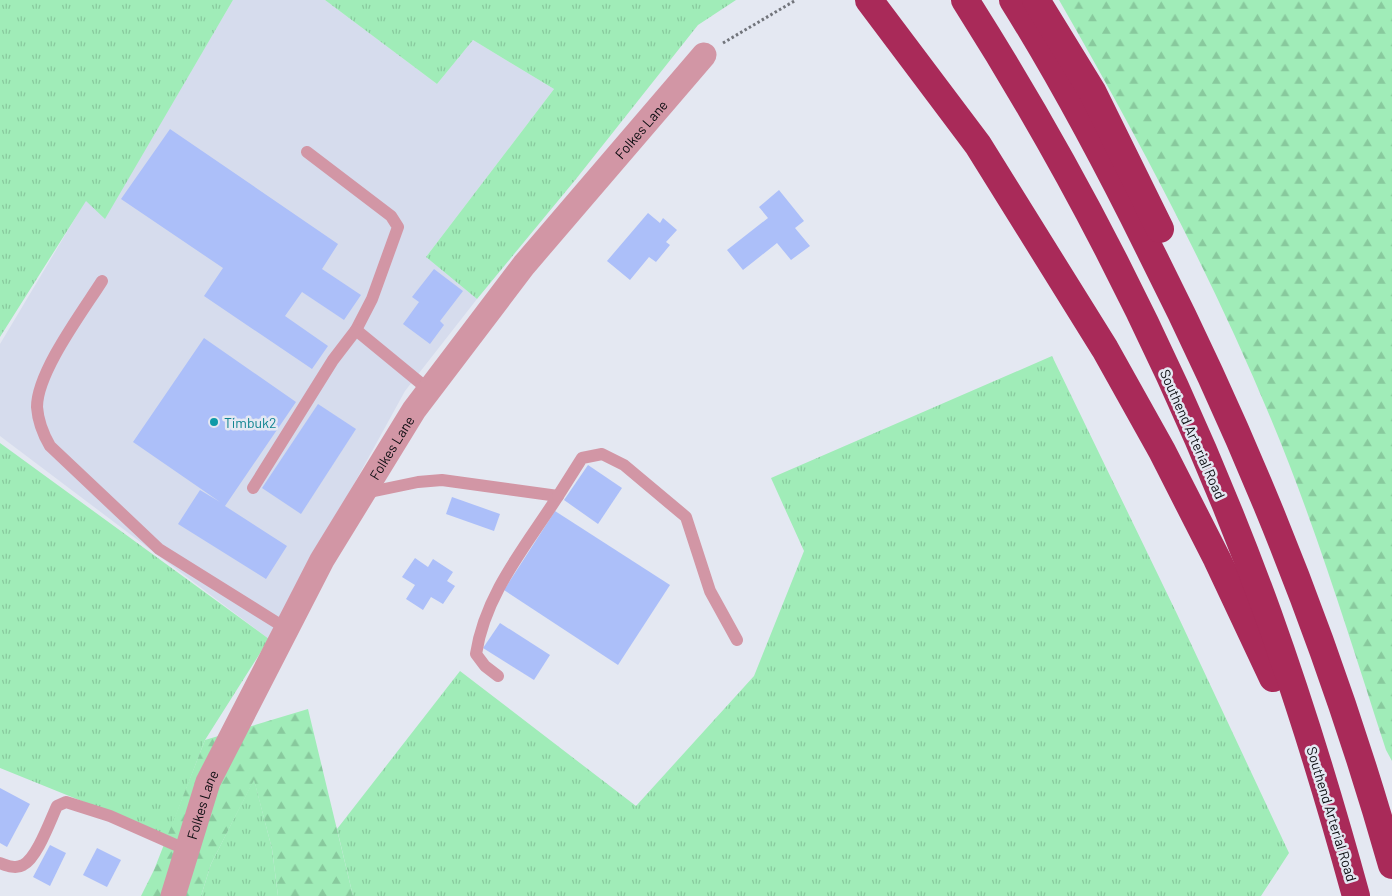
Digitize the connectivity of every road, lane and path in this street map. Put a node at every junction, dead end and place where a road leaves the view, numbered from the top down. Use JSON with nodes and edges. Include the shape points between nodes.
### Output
{"nodes":[{"id":1,"x":796,"y":0,"type":"edge"},
{"id":2,"x":869,"y":0,"type":"edge"},
{"id":3,"x":965,"y":0,"type":"edge"},
{"id":4,"x":1012,"y":0,"type":"edge"},
{"id":5,"x":1036,"y":0,"type":"edge"},
{"id":6,"x":704,"y":55,"type":"joint"},
{"id":7,"x":307,"y":152,"type":"dead end"},
{"id":8,"x":102,"y":281,"type":"dead end"},
{"id":9,"x":356,"y":330,"type":"junction"},
{"id":10,"x":429,"y":390,"type":"junction"},
{"id":11,"x":253,"y":488,"type":"dead end"},
{"id":12,"x":362,"y":494,"type":"junction"},
{"id":13,"x":558,"y":496,"type":"junction"},
{"id":14,"x":1267,"y":500,"type":"junction"},
{"id":15,"x":286,"y":629,"type":"junction"},
{"id":16,"x":737,"y":640,"type":"dead end"},
{"id":17,"x":498,"y":676,"type":"dead end"},
{"id":18,"x":1340,"y":836,"type":"junction"},
{"id":19,"x":187,"y":850,"type":"junction"},
{"id":20,"x":1392,"y":862,"type":"edge"},
{"id":21,"x":0,"y":863,"type":"edge"},
{"id":22,"x":173,"y":896,"type":"edge"},
{"id":23,"x":1356,"y":896,"type":"edge"}],
"edges":[{"from":1,"to":6,"type":"path"},
{"from":2,"to":18,"type":"highway","via":[[978,145],[1105,349],[1162,450],[1226,577],[1306,751]]},
{"from":3,"to":18,"type":"highway","name":"Southend Arterial Road","via":[[1038,120],[1087,211],[1142,318],[1187,418],[1268,614]]},
{"from":4,"to":14,"type":"highway","via":[[1072,101],[1130,210]]},
{"from":5,"to":14,"type":"highway","via":[[1092,91],[1144,193],[1190,295]]},
{"from":6,"to":10,"type":"street","name":"Folkes Lane","via":[[524,265]]},
{"from":7,"to":9,"type":"lane","via":[[391,216],[398,227],[372,299]]},
{"from":8,"to":15,"type":"lane","via":[[57,354],[41,388],[37,406],[44,436],[50,446],[159,549]]},
{"from":9,"to":10,"type":"lane"},
{"from":9,"to":11,"type":"lane","via":[[333,360]]},
{"from":10,"to":12,"type":"street","name":"Folkes Lane"},
{"from":12,"to":13,"type":"lane","via":[[442,480]]},
{"from":12,"to":15,"type":"street","name":"Folkes Lane"},
{"from":13,"to":16,"type":"lane","via":[[582,458],[602,454],[624,465],[686,516],[710,591]]},
{"from":13,"to":17,"type":"lane","via":[[493,597],[480,633],[476,654]]},
{"from":14,"to":20,"type":"highway","via":[[1342,706]]},
{"from":15,"to":19,"type":"street","name":"Folkes Lane","via":[[208,782]]},
{"from":18,"to":23,"type":"highway","name":"Southend Arterial Road"},
{"from":19,"to":21,"type":"lane","via":[[110,816],[66,802],[57,806],[32,857],[23,866],[14,868]]},
{"from":19,"to":22,"type":"street","name":"Folkes Lane"}]}
